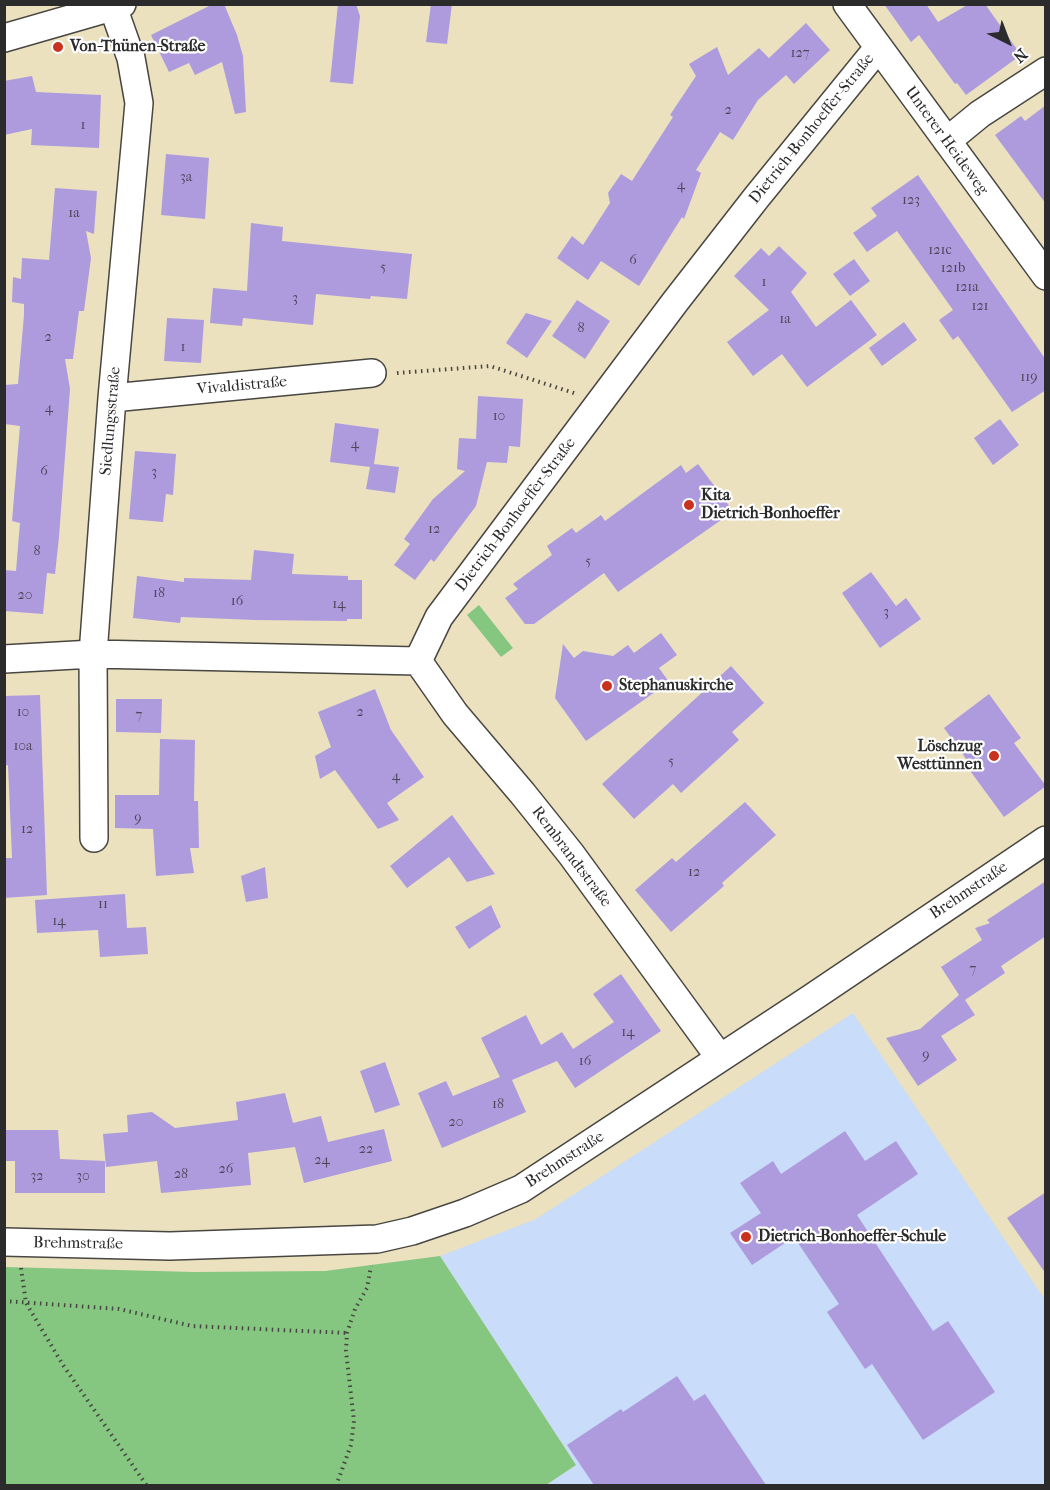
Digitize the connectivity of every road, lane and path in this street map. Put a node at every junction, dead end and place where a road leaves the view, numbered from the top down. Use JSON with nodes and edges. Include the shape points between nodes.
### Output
{"nodes":[{"id":1,"x":847,"y":4,"type":"edge"},
{"id":2,"x":117,"y":6,"type":"edge"},
{"id":3,"x":4,"y":38,"type":"edge"},
{"id":4,"x":878,"y":48,"type":"junction"},
{"id":5,"x":1046,"y":71,"type":"edge"},
{"id":6,"x":947,"y":141,"type":"junction"},
{"id":7,"x":1046,"y":276,"type":"edge"},
{"id":8,"x":372,"y":374,"type":"joint"},
{"id":9,"x":112,"y":398,"type":"junction"},
{"id":10,"x":600,"y":403,"type":"junction"},
{"id":11,"x":93,"y":654,"type":"junction"},
{"id":12,"x":4,"y":659,"type":"edge"},
{"id":13,"x":418,"y":661,"type":"junction"},
{"id":14,"x":94,"y":838,"type":"dead end"},
{"id":15,"x":1046,"y":840,"type":"edge"},
{"id":16,"x":720,"y":1058,"type":"junction"},
{"id":17,"x":376,"y":1239,"type":"junction"},
{"id":18,"x":11,"y":1243,"type":"edge"},
{"id":19,"x":4,"y":1301,"type":"edge"},
{"id":20,"x":26,"y":1303,"type":"junction"},
{"id":21,"x":347,"y":1333,"type":"junction"},
{"id":22,"x":147,"y":1485,"type":"edge"},
{"id":23,"x":336,"y":1485,"type":"edge"}],
"edges":[{"from":1,"to":4,"type":"street","name":"Unterer Heideweg"},
{"from":2,"to":3,"type":"street"},
{"from":2,"to":9,"type":"street","name":"Siedlungsstraße","via":[[132,58],[138,103]]},
{"from":4,"to":6,"type":"street","name":"Unterer Heideweg"},
{"from":4,"to":10,"type":"street","name":"Dietrich-Bonhoeffer-Straße","via":[[756,198]]},
{"from":5,"to":6,"type":"street"},
{"from":6,"to":7,"type":"street","name":"Unterer Heideweg"},
{"from":8,"to":9,"type":"street","name":"Vivaldistraße"},
{"from":8,"to":10,"type":"path","via":[[490,366]]},
{"from":9,"to":11,"type":"street","name":"Siedlungsstraße"},
{"from":10,"to":13,"type":"street","name":"Dietrich-Bonhoeffer-Straße","via":[[439,617]]},
{"from":11,"to":12,"type":"street"},
{"from":11,"to":13,"type":"street"},
{"from":11,"to":14,"type":"street","name":"Siedlungsstraße"},
{"from":13,"to":16,"type":"street","name":"Rembrandtstraße","via":[[455,714],[570,854]]},
{"from":15,"to":16,"type":"street","name":"Brehmstraße"},
{"from":16,"to":17,"type":"street","name":"Brehmstraße","via":[[521,1189],[465,1213]]},
{"from":17,"to":18,"type":"street","name":"Brehmstraße","via":[[170,1246]]},
{"from":17,"to":21,"type":"path","via":[[367,1288]]},
{"from":18,"to":20,"type":"path"},
{"from":19,"to":20,"type":"path"},
{"from":20,"to":21,"type":"path","via":[[119,1309],[192,1326]]},
{"from":20,"to":22,"type":"path","via":[[63,1365]]},
{"from":21,"to":23,"type":"path","via":[[354,1421],[351,1445]]}]}
